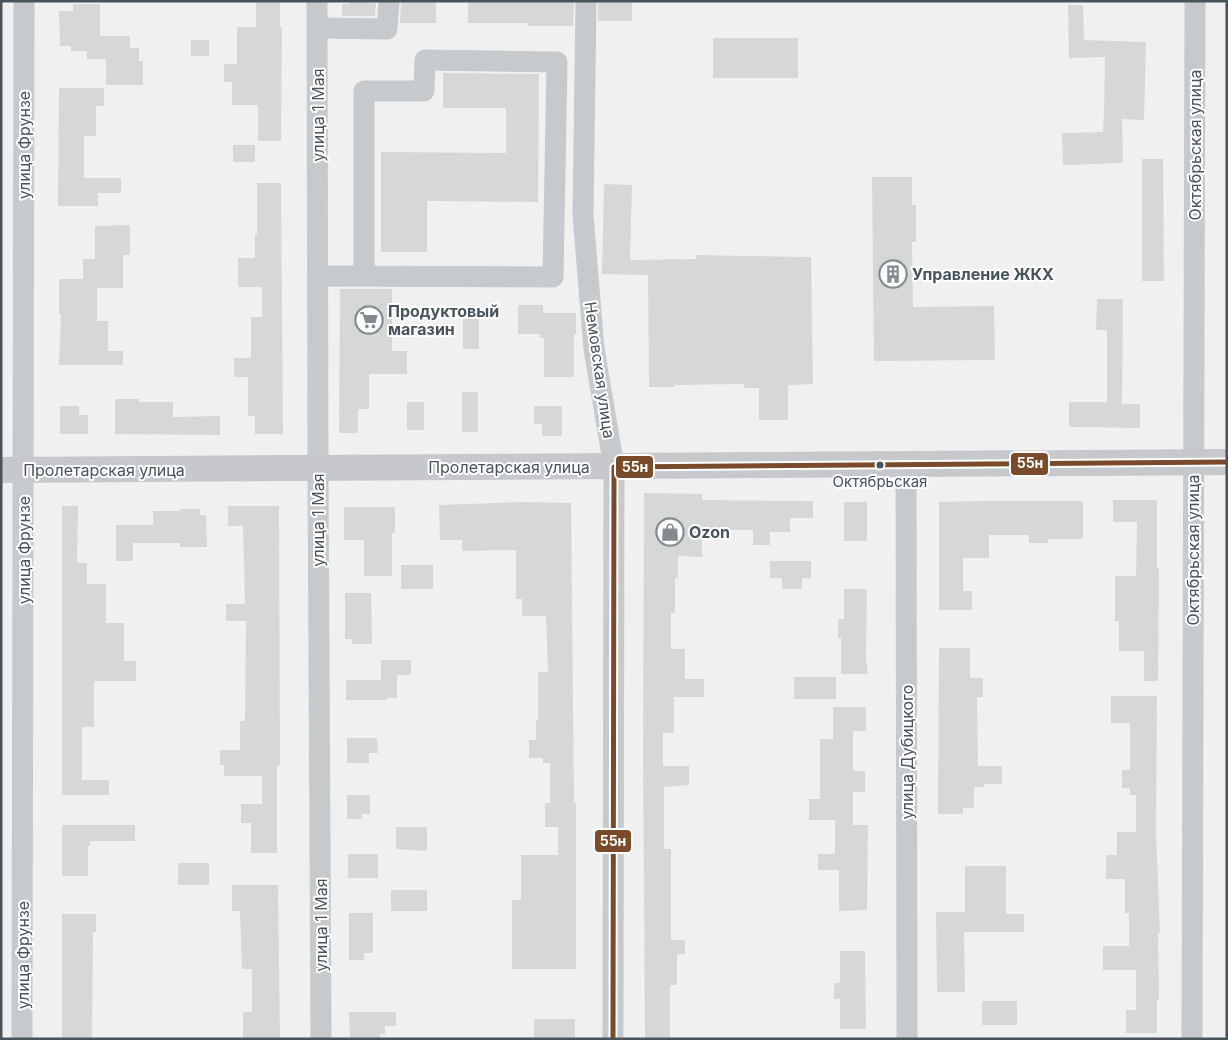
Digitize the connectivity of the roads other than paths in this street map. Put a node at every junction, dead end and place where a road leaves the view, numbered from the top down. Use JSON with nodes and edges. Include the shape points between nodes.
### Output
{"nodes":[{"id":1,"x":24,"y":1,"type":"edge"},
{"id":2,"x":317,"y":1,"type":"edge"},
{"id":3,"x":389,"y":1,"type":"edge"},
{"id":4,"x":586,"y":1,"type":"edge"},
{"id":5,"x":1195,"y":1,"type":"edge"},
{"id":6,"x":317,"y":28,"type":"junction"},
{"id":7,"x":364,"y":275,"type":"junction"},
{"id":8,"x":318,"y":276,"type":"junction"},
{"id":9,"x":1193,"y":462,"type":"junction"},
{"id":10,"x":1227,"y":462,"type":"edge"},
{"id":11,"x":906,"y":465,"type":"junction"},
{"id":12,"x":614,"y":466,"type":"junction"},
{"id":13,"x":318,"y":469,"type":"junction"},
{"id":14,"x":13,"y":470,"type":"edge"},
{"id":15,"x":22,"y":1039,"type":"edge"},
{"id":16,"x":321,"y":1039,"type":"edge"},
{"id":17,"x":613,"y":1039,"type":"edge"},
{"id":18,"x":907,"y":1039,"type":"edge"},
{"id":19,"x":1192,"y":1039,"type":"edge"}],
"edges":[{"from":1,"to":14,"type":"street","name":"улица Фрунзе"},
{"from":2,"to":6,"type":"street","name":"улица 1 Мая"},
{"from":3,"to":6,"type":"street","via":[[387,29]]},
{"from":4,"to":12,"type":"street","name":"Немовская улица","via":[[582,215],[594,349]]},
{"from":5,"to":9,"type":"street","name":"Октябрьская улица"},
{"from":6,"to":8,"type":"street","name":"улица 1 Мая"},
{"from":7,"to":7,"type":"street","via":[[553,277],[557,62],[425,60],[424,91],[364,90]]},
{"from":7,"to":8,"type":"street"},
{"from":8,"to":13,"type":"street","name":"улица 1 Мая"},
{"from":9,"to":10,"type":"main road","name":"Пролетарская улица"},
{"from":9,"to":11,"type":"main road","name":"Пролетарская улица"},
{"from":9,"to":19,"type":"street","name":"Октябрьская улица"},
{"from":11,"to":12,"type":"main road","name":"Пролетарская улица"},
{"from":11,"to":18,"type":"street","name":"улица Дубицкого"},
{"from":12,"to":13,"type":"main road","name":"Пролетарская улица"},
{"from":12,"to":17,"type":"street","name":"Немовская улица"},
{"from":13,"to":14,"type":"main road","name":"Пролетарская улица"},
{"from":13,"to":16,"type":"street","name":"улица 1 Мая"},
{"from":14,"to":15,"type":"street","name":"улица Фрунзе"}]}
